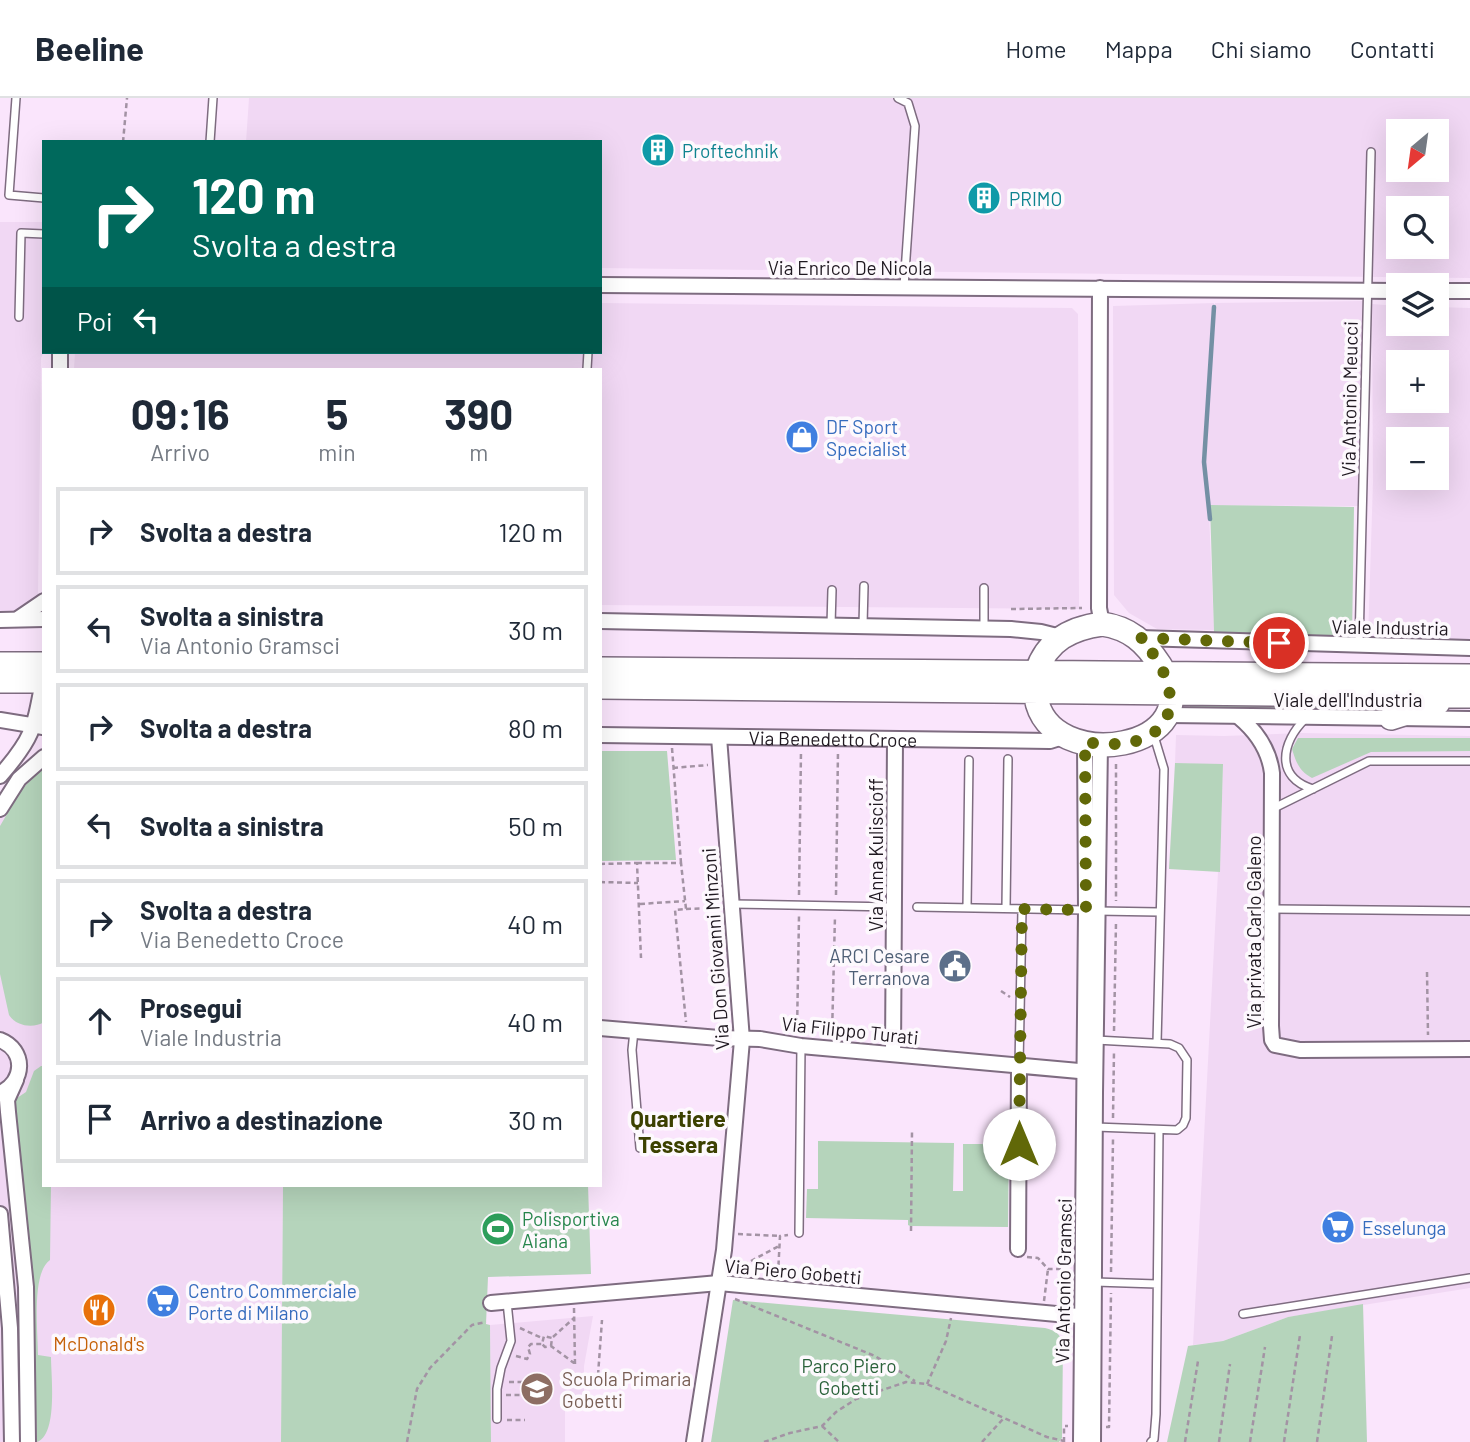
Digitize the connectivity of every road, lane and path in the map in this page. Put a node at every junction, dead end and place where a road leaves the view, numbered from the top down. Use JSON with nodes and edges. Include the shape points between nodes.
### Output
{"nodes":[{"id":1,"x":16,"y":98,"type":"edge"},
{"id":2,"x":127,"y":98,"type":"edge"},
{"id":3,"x":213,"y":98,"type":"edge"},
{"id":4,"x":898,"y":98,"type":"edge"},
{"id":5,"x":123,"y":140,"type":"edge"},
{"id":6,"x":210,"y":140,"type":"edge"},
{"id":7,"x":1371,"y":152,"type":"dead end"},
{"id":8,"x":42,"y":198,"type":"edge"},
{"id":9,"x":42,"y":234,"type":"edge"},
{"id":10,"x":602,"y":285,"type":"edge"},
{"id":11,"x":904,"y":287,"type":"junction"},
{"id":12,"x":1100,"y":288,"type":"junction"},
{"id":13,"x":1367,"y":290,"type":"junction"},
{"id":14,"x":1386,"y":291,"type":"edge"},
{"id":15,"x":1449,"y":291,"type":"edge"},
{"id":16,"x":1470,"y":292,"type":"edge"},
{"id":17,"x":19,"y":317,"type":"dead end"},
{"id":18,"x":864,"y":586,"type":"dead end"},
{"id":19,"x":984,"y":588,"type":"dead end"},
{"id":20,"x":832,"y":590,"type":"dead end"},
{"id":21,"x":42,"y":602,"type":"edge"},
{"id":22,"x":1011,"y":609,"type":"dead end"},
{"id":23,"x":1100,"y":616,"type":"junction"},
{"id":24,"x":42,"y":619,"type":"edge"},
{"id":25,"x":0,"y":620,"type":"edge"},
{"id":26,"x":16,"y":620,"type":"junction"},
{"id":27,"x":602,"y":621,"type":"edge"},
{"id":28,"x":831,"y":625,"type":"junction"},
{"id":29,"x":863,"y":626,"type":"junction"},
{"id":30,"x":984,"y":628,"type":"junction"},
{"id":31,"x":1061,"y":637,"type":"junction"},
{"id":32,"x":1140,"y":638,"type":"junction"},
{"id":33,"x":1359,"y":646,"type":"junction"},
{"id":34,"x":1470,"y":648,"type":"edge"},
{"id":35,"x":0,"y":664,"type":"edge"},
{"id":36,"x":42,"y":664,"type":"edge"},
{"id":37,"x":602,"y":668,"type":"edge"},
{"id":38,"x":1470,"y":676,"type":"edge"},
{"id":39,"x":42,"y":680,"type":"edge"},
{"id":40,"x":0,"y":681,"type":"edge"},
{"id":41,"x":1036,"y":682,"type":"junction"},
{"id":42,"x":602,"y":687,"type":"edge"},
{"id":43,"x":1168,"y":694,"type":"junction"},
{"id":44,"x":1464,"y":696,"type":"edge"},
{"id":45,"x":42,"y":699,"type":"edge"},
{"id":46,"x":1232,"y":716,"type":"junction"},
{"id":47,"x":1306,"y":718,"type":"junction"},
{"id":48,"x":1391,"y":718,"type":"junction"},
{"id":49,"x":1470,"y":719,"type":"edge"},
{"id":50,"x":0,"y":720,"type":"edge"},
{"id":51,"x":39,"y":727,"type":"edge"},
{"id":52,"x":1153,"y":732,"type":"junction"},
{"id":53,"x":602,"y":735,"type":"edge"},
{"id":54,"x":719,"y":737,"type":"junction"},
{"id":55,"x":801,"y":737,"type":"junction"},
{"id":56,"x":838,"y":738,"type":"junction"},
{"id":57,"x":895,"y":740,"type":"junction"},
{"id":58,"x":1084,"y":741,"type":"junction"},
{"id":59,"x":672,"y":751,"type":"dead end"},
{"id":60,"x":42,"y":759,"type":"edge"},
{"id":61,"x":1008,"y":759,"type":"dead end"},
{"id":62,"x":969,"y":760,"type":"dead end"},
{"id":63,"x":1470,"y":761,"type":"edge"},
{"id":64,"x":701,"y":766,"type":"dead end"},
{"id":65,"x":673,"y":768,"type":"junction"},
{"id":66,"x":0,"y":776,"type":"edge"},
{"id":67,"x":1314,"y":789,"type":"junction"},
{"id":68,"x":0,"y":809,"type":"edge"},
{"id":69,"x":1272,"y":810,"type":"junction"},
{"id":70,"x":637,"y":863,"type":"junction"},
{"id":71,"x":681,"y":863,"type":"junction"},
{"id":72,"x":602,"y":864,"type":"edge"},
{"id":73,"x":602,"y":882,"type":"edge"},
{"id":74,"x":638,"y":883,"type":"junction"},
{"id":75,"x":685,"y":901,"type":"junction"},
{"id":76,"x":639,"y":904,"type":"junction"},
{"id":77,"x":732,"y":904,"type":"junction"},
{"id":78,"x":799,"y":905,"type":"junction"},
{"id":79,"x":836,"y":906,"type":"junction"},
{"id":80,"x":894,"y":907,"type":"junction"},
{"id":81,"x":917,"y":907,"type":"dead end"},
{"id":82,"x":714,"y":908,"type":"dead end"},
{"id":83,"x":967,"y":908,"type":"junction"},
{"id":84,"x":1006,"y":908,"type":"junction"},
{"id":85,"x":686,"y":909,"type":"junction"},
{"id":86,"x":1022,"y":909,"type":"junction"},
{"id":87,"x":1273,"y":909,"type":"junction"},
{"id":88,"x":1091,"y":910,"type":"junction"},
{"id":89,"x":1470,"y":911,"type":"edge"},
{"id":90,"x":1159,"y":912,"type":"junction"},
{"id":91,"x":687,"y":937,"type":"dead end"},
{"id":92,"x":679,"y":939,"type":"junction"},
{"id":93,"x":641,"y":958,"type":"dead end"},
{"id":94,"x":1427,"y":972,"type":"dead end"},
{"id":95,"x":685,"y":1018,"type":"dead end"},
{"id":96,"x":1428,"y":1025,"type":"dead end"},
{"id":97,"x":602,"y":1028,"type":"edge"},
{"id":98,"x":634,"y":1031,"type":"junction"},
{"id":99,"x":2,"y":1038,"type":"edge"},
{"id":100,"x":742,"y":1040,"type":"junction"},
{"id":101,"x":1096,"y":1040,"type":"junction"},
{"id":102,"x":1157,"y":1043,"type":"junction"},
{"id":103,"x":799,"y":1046,"type":"junction"},
{"id":104,"x":832,"y":1049,"type":"junction"},
{"id":105,"x":1470,"y":1049,"type":"edge"},
{"id":106,"x":893,"y":1055,"type":"junction"},
{"id":107,"x":1019,"y":1066,"type":"junction"},
{"id":108,"x":1089,"y":1072,"type":"junction"},
{"id":109,"x":16,"y":1080,"type":"junction"},
{"id":110,"x":0,"y":1093,"type":"edge"},
{"id":111,"x":1095,"y":1127,"type":"junction"},
{"id":112,"x":1159,"y":1130,"type":"junction"},
{"id":113,"x":912,"y":1132,"type":"dead end"},
{"id":114,"x":640,"y":1148,"type":"dead end"},
{"id":115,"x":0,"y":1214,"type":"edge"},
{"id":116,"x":911,"y":1231,"type":"dead end"},
{"id":117,"x":799,"y":1233,"type":"joint"},
{"id":118,"x":725,"y":1234,"type":"junction"},
{"id":119,"x":780,"y":1236,"type":"junction"},
{"id":120,"x":779,"y":1247,"type":"junction"},
{"id":121,"x":1018,"y":1249,"type":"joint"},
{"id":122,"x":1068,"y":1261,"type":"dead end"},
{"id":123,"x":1048,"y":1269,"type":"junction"},
{"id":124,"x":1470,"y":1278,"type":"edge"},
{"id":125,"x":1094,"y":1282,"type":"junction"},
{"id":126,"x":719,"y":1283,"type":"junction"},
{"id":127,"x":1157,"y":1284,"type":"junction"},
{"id":128,"x":778,"y":1289,"type":"junction"},
{"id":129,"x":574,"y":1296,"type":"junction"},
{"id":130,"x":734,"y":1299,"type":"dead end"},
{"id":131,"x":507,"y":1301,"type":"junction"},
{"id":132,"x":491,"y":1303,"type":"dead end"},
{"id":133,"x":1044,"y":1303,"type":"dead end"},
{"id":134,"x":953,"y":1305,"type":"junction"},
{"id":135,"x":1244,"y":1314,"type":"dead end"},
{"id":136,"x":1087,"y":1317,"type":"junction"},
{"id":137,"x":574,"y":1318,"type":"junction"},
{"id":138,"x":602,"y":1320,"type":"dead end"},
{"id":139,"x":486,"y":1322,"type":"dead end"},
{"id":140,"x":509,"y":1323,"type":"junction"},
{"id":141,"x":1300,"y":1335,"type":"dead end"},
{"id":142,"x":1332,"y":1336,"type":"dead end"},
{"id":143,"x":542,"y":1338,"type":"junction"},
{"id":144,"x":552,"y":1338,"type":"junction"},
{"id":145,"x":542,"y":1344,"type":"junction"},
{"id":146,"x":551,"y":1346,"type":"junction"},
{"id":147,"x":1265,"y":1347,"type":"dead end"},
{"id":148,"x":1198,"y":1361,"type":"dead end"},
{"id":149,"x":503,"y":1362,"type":"junction"},
{"id":150,"x":1230,"y":1364,"type":"dead end"},
{"id":151,"x":598,"y":1375,"type":"dead end"},
{"id":152,"x":915,"y":1381,"type":"junction"},
{"id":153,"x":507,"y":1382,"type":"dead end"},
{"id":154,"x":523,"y":1382,"type":"dead end"},
{"id":155,"x":927,"y":1384,"type":"junction"},
{"id":156,"x":497,"y":1395,"type":"junction"},
{"id":157,"x":523,"y":1395,"type":"dead end"},
{"id":158,"x":1004,"y":1418,"type":"junction"},
{"id":159,"x":497,"y":1419,"type":"joint"},
{"id":160,"x":525,"y":1420,"type":"dead end"},
{"id":161,"x":822,"y":1426,"type":"junction"},
{"id":162,"x":1065,"y":1441,"type":"edge"},
{"id":163,"x":12,"y":1442,"type":"edge"},
{"id":164,"x":28,"y":1442,"type":"edge"},
{"id":165,"x":407,"y":1442,"type":"edge"},
{"id":166,"x":694,"y":1442,"type":"edge"},
{"id":167,"x":764,"y":1442,"type":"edge"},
{"id":168,"x":839,"y":1442,"type":"edge"},
{"id":169,"x":982,"y":1442,"type":"edge"},
{"id":170,"x":1081,"y":1442,"type":"edge"},
{"id":171,"x":1093,"y":1442,"type":"edge"},
{"id":172,"x":1151,"y":1442,"type":"edge"},
{"id":173,"x":1185,"y":1442,"type":"edge"},
{"id":174,"x":1219,"y":1442,"type":"edge"},
{"id":175,"x":1250,"y":1442,"type":"edge"},
{"id":176,"x":1284,"y":1442,"type":"edge"},
{"id":177,"x":1317,"y":1442,"type":"edge"}],
"edges":[{"from":1,"to":8,"type":"lane","via":[[9,195]]},
{"from":2,"to":5,"type":"path"},
{"from":3,"to":6,"type":"lane"},
{"from":4,"to":11,"type":"lane","via":[[908,103],[915,126]]},
{"from":7,"to":13,"type":"lane","name":"Via Antonio Meucci"},
{"from":9,"to":17,"type":"lane","via":[[21,233]]},
{"from":10,"to":11,"type":"street","name":"Via Enrico De Nicola"},
{"from":11,"to":12,"type":"street","name":"Via Enrico De Nicola"},
{"from":12,"to":13,"type":"street","name":"Via Enrico De Nicola"},
{"from":12,"to":23,"type":"street"},
{"from":13,"to":14,"type":"street"},
{"from":13,"to":33,"type":"lane","name":"Via Antonio Meucci"},
{"from":15,"to":16,"type":"street"},
{"from":18,"to":29,"type":"lane"},
{"from":19,"to":30,"type":"lane"},
{"from":20,"to":28,"type":"lane"},
{"from":21,"to":26,"type":"street"},
{"from":22,"to":23,"type":"path"},
{"from":23,"to":31,"type":"main road"},
{"from":23,"to":32,"type":"main road"},
{"from":24,"to":26,"type":"street"},
{"from":25,"to":26,"type":"street"},
{"from":27,"to":28,"type":"street"},
{"from":28,"to":29,"type":"street"},
{"from":29,"to":30,"type":"street"},
{"from":30,"to":31,"type":"street"},
{"from":31,"to":41,"type":"main road","via":[[1048,651]]},
{"from":32,"to":33,"type":"street","name":"Viale Industria"},
{"from":32,"to":43,"type":"main road"},
{"from":33,"to":34,"type":"street","name":"Viale Industria"},
{"from":35,"to":36,"type":"main road"},
{"from":37,"to":41,"type":"main road"},
{"from":38,"to":43,"type":"main road"},
{"from":39,"to":40,"type":"main road"},
{"from":41,"to":42,"type":"main road"},
{"from":41,"to":43,"type":"main road"},
{"from":41,"to":58,"type":"main road","via":[[1046,722]]},
{"from":43,"to":44,"type":"main road"},
{"from":43,"to":46,"type":"street"},
{"from":43,"to":52,"type":"main road"},
{"from":44,"to":48,"type":"main road"},
{"from":45,"to":51,"type":"street"},
{"from":46,"to":47,"type":"street","name":"Viale dell'Industria"},
{"from":46,"to":69,"type":"street","name":"Via privata Carlo Galeno","via":[[1251,728],[1270,759]]},
{"from":47,"to":48,"type":"street","name":"Viale dell'Industria"},
{"from":47,"to":67,"type":"lane","via":[[1288,742],[1286,762],[1298,782]]},
{"from":48,"to":49,"type":"street","name":"Viale dell'Industria"},
{"from":50,"to":51,"type":"street"},
{"from":51,"to":66,"type":"street"},
{"from":52,"to":58,"type":"main road","via":[[1129,743]]},
{"from":52,"to":90,"type":"lane","via":[[1164,769]]},
{"from":53,"to":54,"type":"street","name":"Via Benedetto Croce"},
{"from":54,"to":55,"type":"street","name":"Via Benedetto Croce"},
{"from":54,"to":77,"type":"street","name":"Via Don Giovanni Minzoni"},
{"from":55,"to":56,"type":"street","name":"Via Benedetto Croce"},
{"from":55,"to":78,"type":"path"},
{"from":56,"to":57,"type":"street","name":"Via Benedetto Croce"},
{"from":56,"to":79,"type":"path"},
{"from":57,"to":58,"type":"street","name":"Via Benedetto Croce"},
{"from":57,"to":80,"type":"street","name":"Via Anna Kuliscioff"},
{"from":58,"to":88,"type":"street","name":"Via Antonio Gramsci"},
{"from":59,"to":65,"type":"path"},
{"from":60,"to":68,"type":"street","via":[[19,779]]},
{"from":61,"to":84,"type":"lane"},
{"from":62,"to":83,"type":"lane"},
{"from":63,"to":67,"type":"lane","via":[[1369,761]]},
{"from":64,"to":65,"type":"path"},
{"from":65,"to":71,"type":"path"},
{"from":67,"to":69,"type":"lane"},
{"from":69,"to":87,"type":"street","name":"Via privata Carlo Galeno"},
{"from":70,"to":71,"type":"path"},
{"from":70,"to":72,"type":"path"},
{"from":70,"to":74,"type":"path"},
{"from":71,"to":75,"type":"path"},
{"from":73,"to":74,"type":"path"},
{"from":74,"to":76,"type":"path"},
{"from":75,"to":76,"type":"path"},
{"from":75,"to":85,"type":"path"},
{"from":76,"to":93,"type":"path"},
{"from":77,"to":78,"type":"lane"},
{"from":77,"to":100,"type":"street","name":"Via Don Giovanni Minzoni"},
{"from":78,"to":79,"type":"lane"},
{"from":78,"to":103,"type":"path"},
{"from":79,"to":80,"type":"lane"},
{"from":79,"to":104,"type":"path"},
{"from":80,"to":106,"type":"street","name":"Via Anna Kuliscioff"},
{"from":81,"to":83,"type":"lane"},
{"from":82,"to":85,"type":"path"},
{"from":83,"to":84,"type":"lane"},
{"from":84,"to":86,"type":"lane"},
{"from":85,"to":92,"type":"path","via":[[674,910]]},
{"from":86,"to":88,"type":"lane"},
{"from":86,"to":107,"type":"lane"},
{"from":87,"to":89,"type":"lane"},
{"from":87,"to":105,"type":"street","name":"Via privata Carlo Galeno","via":[[1271,1026],[1275,1045],[1300,1050]]},
{"from":88,"to":90,"type":"lane"},
{"from":88,"to":101,"type":"street","name":"Via Antonio Gramsci"},
{"from":88,"to":108,"type":"street","name":"Via Antonio Gramsci"},
{"from":90,"to":102,"type":"lane"},
{"from":91,"to":92,"type":"path"},
{"from":92,"to":95,"type":"path"},
{"from":94,"to":96,"type":"path"},
{"from":97,"to":98,"type":"street","name":"Via Filippo Turati"},
{"from":98,"to":100,"type":"street","name":"Via Filippo Turati"},
{"from":98,"to":114,"type":"lane"},
{"from":99,"to":109,"type":"street","via":[[20,1063]]},
{"from":100,"to":103,"type":"street","name":"Via Filippo Turati"},
{"from":100,"to":118,"type":"street","name":"Via Don Giovanni Minzoni"},
{"from":101,"to":102,"type":"lane"},
{"from":101,"to":108,"type":"street","name":"Via Antonio Gramsci"},
{"from":102,"to":112,"type":"lane","via":[[1179,1048],[1187,1060],[1186,1118],[1177,1130]]},
{"from":103,"to":104,"type":"street","name":"Via Filippo Turati"},
{"from":103,"to":117,"type":"lane"},
{"from":104,"to":106,"type":"street","name":"Via Filippo Turati"},
{"from":106,"to":107,"type":"street","name":"Via Filippo Turati"},
{"from":107,"to":108,"type":"street","name":"Via Filippo Turati"},
{"from":107,"to":121,"type":"street"},
{"from":108,"to":111,"type":"street","name":"Via Antonio Gramsci"},
{"from":108,"to":136,"type":"street","name":"Via Antonio Gramsci"},
{"from":109,"to":110,"type":"street"},
{"from":109,"to":164,"type":"street","via":[[8,1112],[26,1287]]},
{"from":111,"to":112,"type":"lane"},
{"from":111,"to":125,"type":"street","name":"Via Antonio Gramsci"},
{"from":112,"to":127,"type":"lane"},
{"from":113,"to":116,"type":"path"},
{"from":115,"to":163,"type":"street","via":[[10,1328]]},
{"from":117,"to":119,"type":"path"},
{"from":118,"to":119,"type":"path"},
{"from":118,"to":126,"type":"street","name":"Via Don Giovanni Minzoni"},
{"from":119,"to":120,"type":"path"},
{"from":120,"to":126,"type":"path","via":[[741,1264]]},
{"from":120,"to":128,"type":"path"},
{"from":121,"to":123,"type":"path","via":[[1023,1257],[1038,1258]]},
{"from":122,"to":123,"type":"path","via":[[1061,1269]]},
{"from":123,"to":133,"type":"path"},
{"from":124,"to":135,"type":"lane"},
{"from":125,"to":127,"type":"lane"},
{"from":125,"to":136,"type":"street","name":"Via Antonio Gramsci"},
{"from":126,"to":128,"type":"street","name":"Via Piero Gobetti"},
{"from":126,"to":129,"type":"street","name":"Via Piero Gobetti"},
{"from":126,"to":166,"type":"street","name":"Via Don Giovanni Minzoni"},
{"from":127,"to":172,"type":"lane","via":[[1156,1414]]},
{"from":128,"to":134,"type":"street","name":"Via Piero Gobetti"},
{"from":129,"to":131,"type":"street","name":"Via Piero Gobetti"},
{"from":129,"to":137,"type":"path"},
{"from":130,"to":152,"type":"path","via":[[875,1356]]},
{"from":131,"to":132,"type":"street","name":"Via Piero Gobetti"},
{"from":131,"to":140,"type":"lane"},
{"from":134,"to":136,"type":"street","name":"Via Piero Gobetti"},
{"from":134,"to":155,"type":"path","via":[[946,1341]]},
{"from":136,"to":170,"type":"street","name":"Via Antonio Gramsci"},
{"from":136,"to":171,"type":"street","name":"Via Antonio Gramsci"},
{"from":137,"to":144,"type":"path"},
{"from":137,"to":146,"type":"path","via":[[575,1364]]},
{"from":138,"to":151,"type":"path"},
{"from":139,"to":165,"type":"path","via":[[472,1325],[430,1368],[417,1390]]},
{"from":140,"to":143,"type":"path"},
{"from":140,"to":149,"type":"lane","via":[[511,1341]]},
{"from":141,"to":176,"type":"path"},
{"from":142,"to":177,"type":"path"},
{"from":143,"to":144,"type":"path"},
{"from":143,"to":145,"type":"path"},
{"from":144,"to":146,"type":"path"},
{"from":145,"to":146,"type":"path"},
{"from":145,"to":149,"type":"path","via":[[531,1344],[527,1359],[519,1356]]},
{"from":147,"to":175,"type":"path"},
{"from":148,"to":173,"type":"path"},
{"from":149,"to":156,"type":"lane"},
{"from":150,"to":174,"type":"path"},
{"from":152,"to":155,"type":"path"},
{"from":152,"to":161,"type":"path","via":[[856,1399]]},
{"from":153,"to":154,"type":"path"},
{"from":155,"to":158,"type":"path"},
{"from":156,"to":157,"type":"path"},
{"from":156,"to":159,"type":"lane"},
{"from":158,"to":162,"type":"path"},
{"from":158,"to":169,"type":"path"},
{"from":159,"to":160,"type":"path"},
{"from":161,"to":167,"type":"path"},
{"from":161,"to":168,"type":"path"}]}
